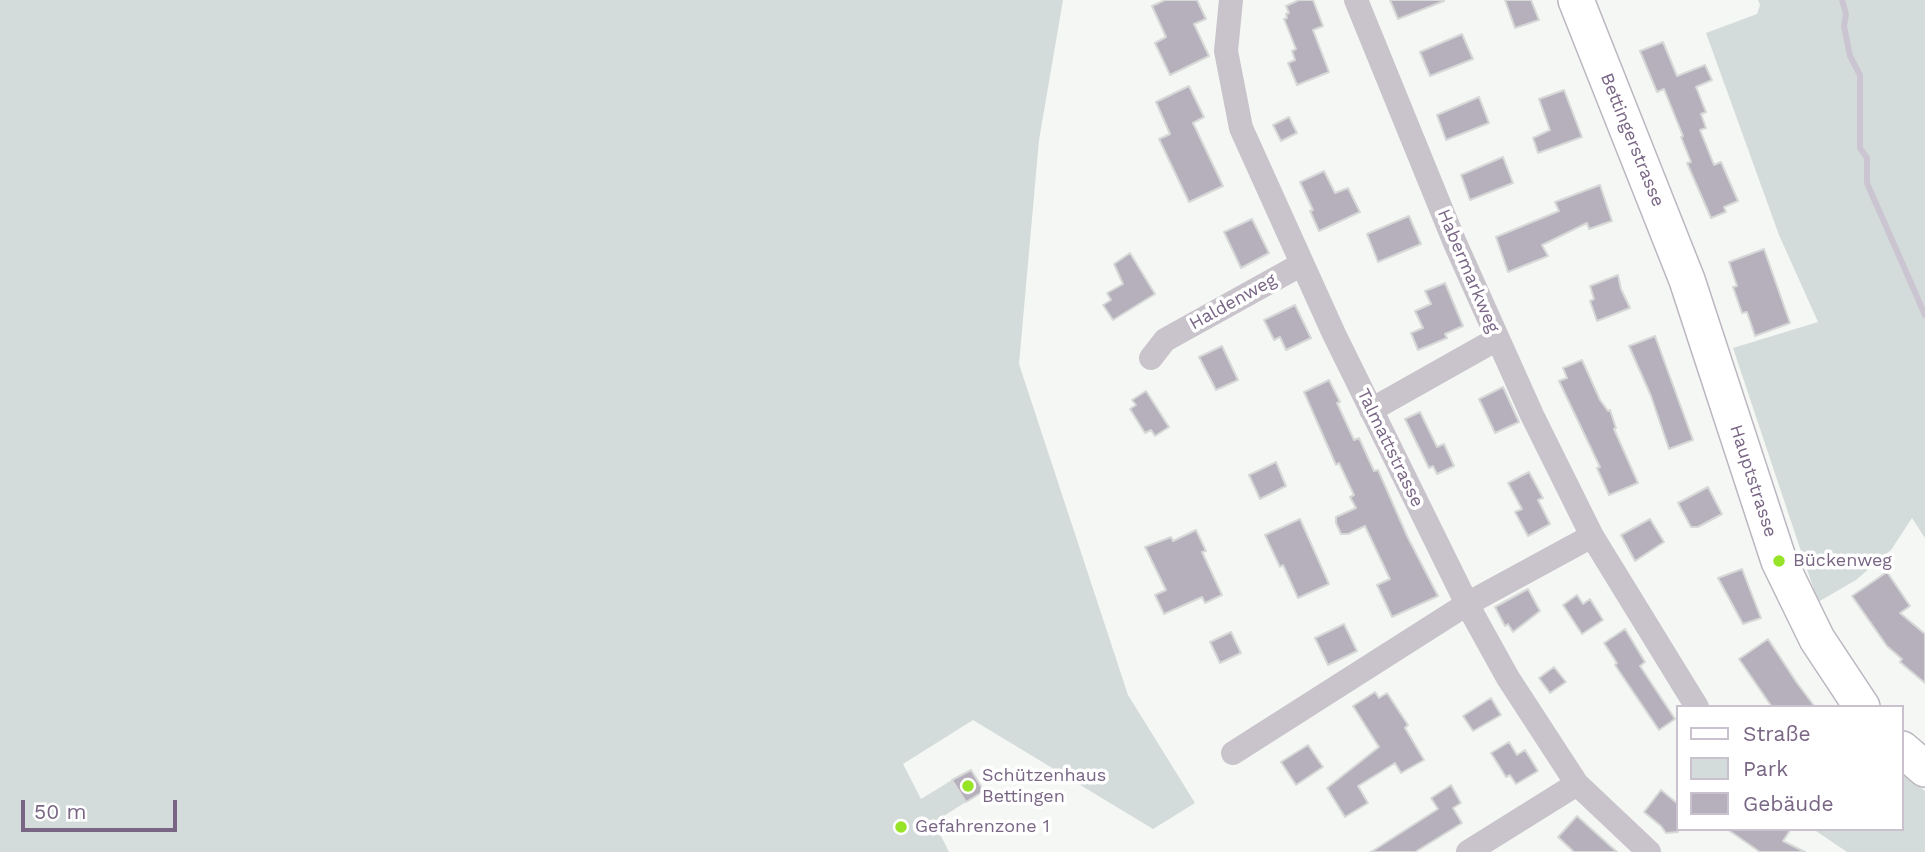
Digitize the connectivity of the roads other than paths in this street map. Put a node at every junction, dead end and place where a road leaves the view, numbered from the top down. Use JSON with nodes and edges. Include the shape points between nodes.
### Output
{"nodes":[{"id":1,"x":1231,"y":0,"type":"edge"},
{"id":2,"x":1356,"y":0,"type":"edge"},
{"id":3,"x":1577,"y":0,"type":"edge"},
{"id":4,"x":1302,"y":264,"type":"junction"},
{"id":5,"x":1688,"y":281,"type":"joint"},
{"id":6,"x":1497,"y":339,"type":"junction"},
{"id":7,"x":1158,"y":349,"type":"dead end"},
{"id":8,"x":1371,"y":410,"type":"junction"},
{"id":9,"x":1592,"y":536,"type":"junction"},
{"id":10,"x":1467,"y":604,"type":"junction"},
{"id":11,"x":1696,"y":705,"type":"edge"},
{"id":12,"x":1858,"y":705,"type":"edge"},
{"id":13,"x":1904,"y":751,"type":"edge"},
{"id":14,"x":1233,"y":753,"type":"dead end"},
{"id":15,"x":1925,"y":769,"type":"edge"},
{"id":16,"x":1577,"y":784,"type":"junction"},
{"id":17,"x":1468,"y":852,"type":"edge"},
{"id":18,"x":1648,"y":852,"type":"edge"}],
"edges":[{"from":1,"to":4,"type":"street","name":"Talmattstrasse","via":[[1226,51],[1241,128]]},
{"from":2,"to":6,"type":"street","name":"Habermarkweg"},
{"from":3,"to":5,"type":"street","name":"Bettingerstrasse"},
{"from":4,"to":7,"type":"street","name":"Haldenweg"},
{"from":4,"to":8,"type":"street","name":"Talmattstrasse"},
{"from":5,"to":12,"type":"street","name":"Hauptstrasse","via":[[1779,561],[1817,639]]},
{"from":6,"to":8,"type":"street"},
{"from":6,"to":9,"type":"street","name":"Habermarkweg"},
{"from":8,"to":10,"type":"street","name":"Talmattstrasse"},
{"from":9,"to":10,"type":"street"},
{"from":9,"to":11,"type":"street"},
{"from":10,"to":14,"type":"street"},
{"from":10,"to":16,"type":"street","name":"Talmattstrasse","via":[[1508,678]]},
{"from":13,"to":15,"type":"street"},
{"from":16,"to":17,"type":"street"},
{"from":16,"to":18,"type":"street","name":"Talmattstrasse"}]}
